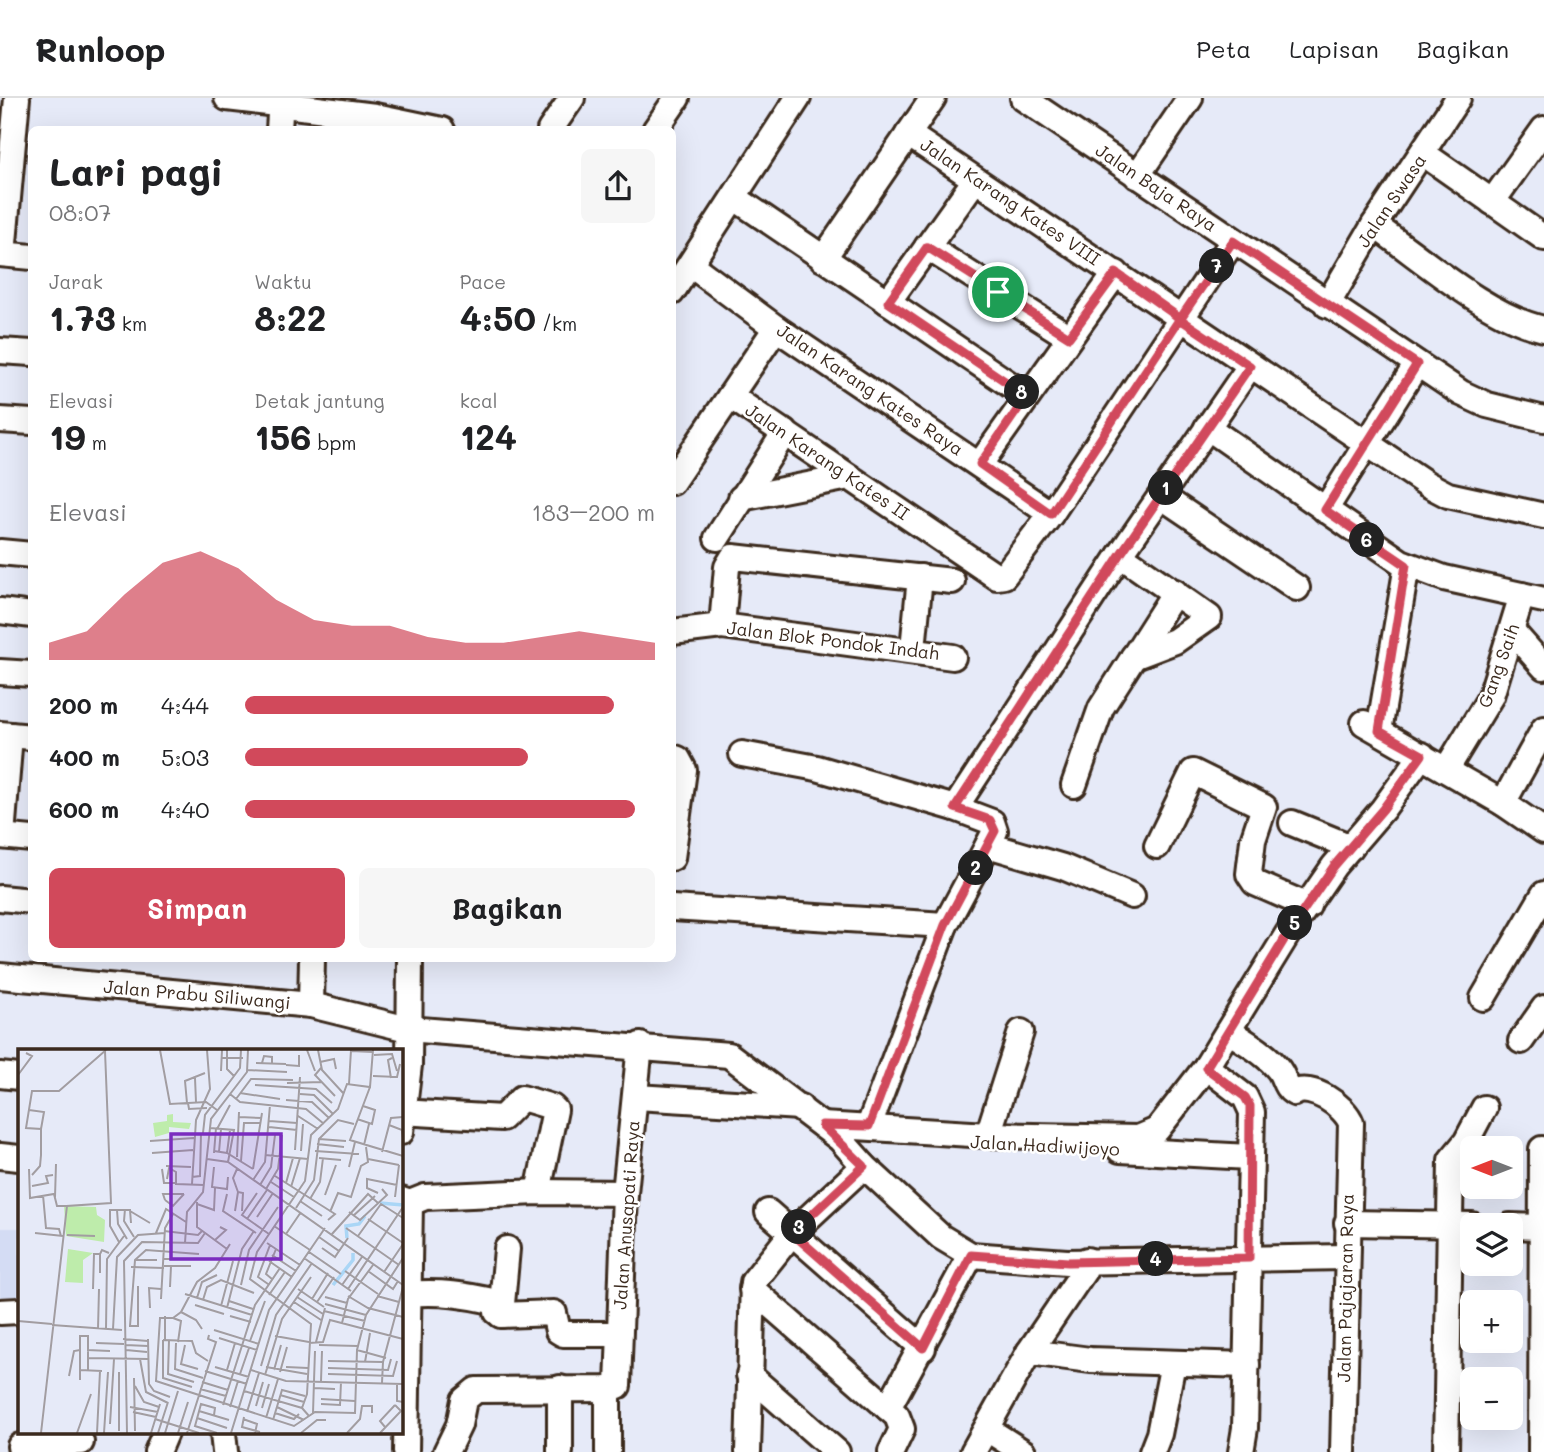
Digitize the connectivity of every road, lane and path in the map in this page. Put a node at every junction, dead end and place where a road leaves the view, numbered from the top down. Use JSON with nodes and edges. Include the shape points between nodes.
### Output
{"nodes":[{"id":1,"x":17,"y":98,"type":"edge"},
{"id":2,"x":227,"y":98,"type":"edge"},
{"id":3,"x":572,"y":98,"type":"edge"},
{"id":4,"x":677,"y":98,"type":"edge"},
{"id":5,"x":798,"y":98,"type":"edge"},
{"id":6,"x":933,"y":98,"type":"edge"},
{"id":7,"x":1023,"y":98,"type":"edge"},
{"id":8,"x":1458,"y":98,"type":"edge"},
{"id":9,"x":281,"y":100,"type":"edge"},
{"id":10,"x":1178,"y":102,"type":"edge"},
{"id":11,"x":376,"y":107,"type":"edge"},
{"id":12,"x":279,"y":126,"type":"edge"},
{"id":13,"x":431,"y":126,"type":"edge"},
{"id":14,"x":553,"y":126,"type":"edge"},
{"id":15,"x":658,"y":126,"type":"edge"},
{"id":16,"x":1544,"y":129,"type":"edge"},
{"id":17,"x":908,"y":134,"type":"junction"},
{"id":18,"x":1424,"y":154,"type":"junction"},
{"id":19,"x":22,"y":164,"type":"edge"},
{"id":20,"x":1137,"y":176,"type":"junction"},
{"id":21,"x":975,"y":180,"type":"junction"},
{"id":22,"x":735,"y":198,"type":"junction"},
{"id":23,"x":1492,"y":202,"type":"junction"},
{"id":24,"x":1374,"y":225,"type":"junction"},
{"id":25,"x":1544,"y":238,"type":"edge"},
{"id":26,"x":1233,"y":241,"type":"junction"},
{"id":27,"x":927,"y":247,"type":"junction"},
{"id":28,"x":1,"y":254,"type":"edge"},
{"id":29,"x":28,"y":257,"type":"edge"},
{"id":30,"x":823,"y":259,"type":"junction"},
{"id":31,"x":1116,"y":273,"type":"junction"},
{"id":32,"x":679,"y":278,"type":"edge"},
{"id":33,"x":888,"y":302,"type":"junction"},
{"id":34,"x":1327,"y":305,"type":"junction"},
{"id":35,"x":1180,"y":319,"type":"junction"},
{"id":36,"x":776,"y":328,"type":"junction"},
{"id":37,"x":1544,"y":329,"type":"edge"},
{"id":38,"x":1069,"y":337,"type":"junction"},
{"id":39,"x":0,"y":351,"type":"edge"},
{"id":40,"x":28,"y":354,"type":"edge"},
{"id":41,"x":1417,"y":364,"type":"junction"},
{"id":42,"x":1250,"y":366,"type":"junction"},
{"id":43,"x":730,"y":396,"type":"junction"},
{"id":44,"x":1027,"y":396,"type":"junction"},
{"id":45,"x":1544,"y":419,"type":"edge"},
{"id":46,"x":0,"y":420,"type":"edge"},
{"id":47,"x":28,"y":422,"type":"edge"},
{"id":48,"x":1206,"y":427,"type":"junction"},
{"id":49,"x":785,"y":432,"type":"junction"},
{"id":50,"x":1369,"y":444,"type":"junction"},
{"id":51,"x":980,"y":464,"type":"junction"},
{"id":52,"x":676,"y":476,"type":"edge"},
{"id":53,"x":849,"y":477,"type":"junction"},
{"id":54,"x":1161,"y":496,"type":"junction"},
{"id":55,"x":741,"y":498,"type":"junction"},
{"id":56,"x":1325,"y":510,"type":"junction"},
{"id":57,"x":1051,"y":514,"type":"junction"},
{"id":58,"x":1544,"y":516,"type":"edge"},
{"id":59,"x":717,"y":538,"type":"dead end"},
{"id":60,"x":0,"y":552,"type":"edge"},
{"id":61,"x":28,"y":555,"type":"edge"},
{"id":62,"x":1120,"y":555,"type":"junction"},
{"id":63,"x":1406,"y":565,"type":"junction"},
{"id":64,"x":920,"y":577,"type":"junction"},
{"id":65,"x":952,"y":581,"type":"dead end"},
{"id":66,"x":1297,"y":588,"type":"dead end"},
{"id":67,"x":1175,"y":592,"type":"junction"},
{"id":68,"x":1533,"y":597,"type":"edge"},
{"id":69,"x":0,"y":611,"type":"edge"},
{"id":70,"x":28,"y":614,"type":"edge"},
{"id":71,"x":722,"y":626,"type":"junction"},
{"id":72,"x":676,"y":632,"type":"edge"},
{"id":73,"x":1513,"y":632,"type":"junction"},
{"id":74,"x":913,"y":649,"type":"junction"},
{"id":75,"x":953,"y":657,"type":"dead end"},
{"id":76,"x":1133,"y":657,"type":"junction"},
{"id":77,"x":1544,"y":667,"type":"edge"},
{"id":78,"x":0,"y":672,"type":"edge"},
{"id":79,"x":28,"y":674,"type":"edge"},
{"id":80,"x":1544,"y":729,"type":"edge"},
{"id":81,"x":14,"y":735,"type":"edge"},
{"id":82,"x":741,"y":754,"type":"dead end"},
{"id":83,"x":1422,"y":755,"type":"junction"},
{"id":84,"x":676,"y":759,"type":"edge"},
{"id":85,"x":1446,"y":770,"type":"junction"},
{"id":86,"x":1074,"y":785,"type":"dead end"},
{"id":87,"x":1503,"y":803,"type":"junction"},
{"id":88,"x":955,"y":808,"type":"junction"},
{"id":89,"x":1292,"y":823,"type":"dead end"},
{"id":90,"x":676,"y":829,"type":"edge"},
{"id":91,"x":1544,"y":831,"type":"edge"},
{"id":92,"x":1,"y":836,"type":"edge"},
{"id":93,"x":28,"y":839,"type":"edge"},
{"id":94,"x":988,"y":845,"type":"junction"},
{"id":95,"x":1157,"y":845,"type":"dead end"},
{"id":96,"x":1351,"y":847,"type":"junction"},
{"id":97,"x":1544,"y":894,"type":"edge"},
{"id":98,"x":1132,"y":896,"type":"dead end"},
{"id":99,"x":0,"y":898,"type":"edge"},
{"id":100,"x":28,"y":901,"type":"edge"},
{"id":101,"x":1308,"y":906,"type":"junction"},
{"id":102,"x":676,"y":908,"type":"edge"},
{"id":103,"x":945,"y":925,"type":"junction"},
{"id":104,"x":312,"y":962,"type":"edge"},
{"id":105,"x":410,"y":962,"type":"edge"},
{"id":106,"x":0,"y":979,"type":"edge"},
{"id":107,"x":1483,"y":998,"type":"dead end"},
{"id":108,"x":311,"y":1005,"type":"junction"},
{"id":109,"x":1544,"y":1008,"type":"edge"},
{"id":110,"x":408,"y":1028,"type":"junction"},
{"id":111,"x":1229,"y":1031,"type":"junction"},
{"id":112,"x":1021,"y":1032,"type":"dead end"},
{"id":113,"x":1521,"y":1041,"type":"dead end"},
{"id":114,"x":640,"y":1045,"type":"junction"},
{"id":115,"x":1206,"y":1068,"type":"junction"},
{"id":116,"x":0,"y":1075,"type":"edge"},
{"id":117,"x":18,"y":1077,"type":"edge"},
{"id":118,"x":635,"y":1097,"type":"junction"},
{"id":119,"x":801,"y":1107,"type":"junction"},
{"id":120,"x":1484,"y":1108,"type":"dead end"},
{"id":121,"x":402,"y":1119,"type":"edge"},
{"id":122,"x":869,"y":1126,"type":"junction"},
{"id":123,"x":831,"y":1132,"type":"junction"},
{"id":124,"x":988,"y":1135,"type":"junction"},
{"id":125,"x":1542,"y":1149,"type":"edge"},
{"id":126,"x":0,"y":1156,"type":"edge"},
{"id":127,"x":1249,"y":1157,"type":"junction"},
{"id":128,"x":18,"y":1158,"type":"edge"},
{"id":129,"x":864,"y":1166,"type":"junction"},
{"id":130,"x":538,"y":1192,"type":"junction"},
{"id":131,"x":625,"y":1193,"type":"junction"},
{"id":132,"x":405,"y":1202,"type":"edge"},
{"id":133,"x":768,"y":1212,"type":"dead end"},
{"id":134,"x":1460,"y":1218,"type":"edge"},
{"id":135,"x":1347,"y":1223,"type":"junction"},
{"id":136,"x":1460,"y":1225,"type":"edge"},
{"id":137,"x":1523,"y":1226,"type":"edge"},
{"id":138,"x":1542,"y":1227,"type":"edge"},
{"id":139,"x":792,"y":1233,"type":"junction"},
{"id":140,"x":1460,"y":1240,"type":"edge"},
{"id":141,"x":508,"y":1249,"type":"dead end"},
{"id":142,"x":971,"y":1255,"type":"junction"},
{"id":143,"x":1080,"y":1265,"type":"junction"},
{"id":144,"x":405,"y":1266,"type":"edge"},
{"id":145,"x":1249,"y":1266,"type":"junction"},
{"id":146,"x":1345,"y":1266,"type":"junction"},
{"id":147,"x":751,"y":1289,"type":"junction"},
{"id":148,"x":408,"y":1294,"type":"junction"},
{"id":149,"x":18,"y":1311,"type":"edge"},
{"id":150,"x":0,"y":1312,"type":"edge"},
{"id":151,"x":501,"y":1315,"type":"junction"},
{"id":152,"x":619,"y":1334,"type":"junction"},
{"id":153,"x":404,"y":1335,"type":"edge"},
{"id":154,"x":923,"y":1348,"type":"junction"},
{"id":155,"x":1029,"y":1352,"type":"junction"},
{"id":156,"x":1174,"y":1363,"type":"junction"},
{"id":157,"x":1247,"y":1366,"type":"junction"},
{"id":158,"x":749,"y":1375,"type":"junction"},
{"id":159,"x":613,"y":1387,"type":"junction"},
{"id":160,"x":560,"y":1388,"type":"junction"},
{"id":161,"x":403,"y":1394,"type":"edge"},
{"id":162,"x":895,"y":1416,"type":"junction"},
{"id":163,"x":987,"y":1429,"type":"junction"},
{"id":164,"x":166,"y":1434,"type":"edge"},
{"id":165,"x":223,"y":1434,"type":"edge"},
{"id":166,"x":81,"y":1442,"type":"edge"},
{"id":167,"x":14,"y":1450,"type":"edge"},
{"id":168,"x":157,"y":1452,"type":"edge"},
{"id":169,"x":225,"y":1452,"type":"edge"},
{"id":170,"x":406,"y":1452,"type":"edge"},
{"id":171,"x":446,"y":1452,"type":"edge"},
{"id":172,"x":560,"y":1452,"type":"edge"},
{"id":173,"x":608,"y":1452,"type":"edge"},
{"id":174,"x":748,"y":1452,"type":"edge"},
{"id":175,"x":837,"y":1452,"type":"edge"},
{"id":176,"x":891,"y":1452,"type":"edge"},
{"id":177,"x":973,"y":1452,"type":"edge"},
{"id":178,"x":1023,"y":1452,"type":"edge"},
{"id":179,"x":1152,"y":1452,"type":"edge"},
{"id":180,"x":1241,"y":1452,"type":"edge"},
{"id":181,"x":1343,"y":1452,"type":"edge"},
{"id":182,"x":1446,"y":1452,"type":"edge"},
{"id":183,"x":1541,"y":1452,"type":"edge"}],
"edges":[{"from":1,"to":19,"type":"street"},
{"from":2,"to":9,"type":"street"},
{"from":3,"to":14,"type":"street"},
{"from":4,"to":15,"type":"street"},
{"from":5,"to":22,"type":"street"},
{"from":6,"to":17,"type":"street"},
{"from":7,"to":20,"type":"street","name":"Jalan Baja Raya"},
{"from":8,"to":18,"type":"street","name":"Jalan Swasa"},
{"from":9,"to":11,"type":"street"},
{"from":9,"to":12,"type":"street"},
{"from":10,"to":20,"type":"street"},
{"from":11,"to":13,"type":"street"},
{"from":16,"to":23,"type":"street"},
{"from":17,"to":21,"type":"street","name":"Jalan Karang Kates VIII"},
{"from":17,"to":30,"type":"street"},
{"from":18,"to":23,"type":"street"},
{"from":18,"to":24,"type":"street","name":"Jalan Swasa"},
{"from":19,"to":28,"type":"street"},
{"from":20,"to":26,"type":"street","name":"Jalan Baja Raya"},
{"from":21,"to":27,"type":"street"},
{"from":21,"to":31,"type":"street","name":"Jalan Karang Kates VIII"},
{"from":22,"to":30,"type":"street"},
{"from":22,"to":32,"type":"street"},
{"from":23,"to":25,"type":"street"},
{"from":24,"to":34,"type":"street","name":"Jalan Swasa"},
{"from":24,"to":37,"type":"street","via":[[1498,312]]},
{"from":26,"to":34,"type":"street","name":"Jalan Baja Raya"},
{"from":26,"to":35,"type":"street"},
{"from":27,"to":33,"type":"street"},
{"from":27,"to":38,"type":"street"},
{"from":28,"to":29,"type":"street"},
{"from":30,"to":33,"type":"street"},
{"from":31,"to":35,"type":"street","name":"Jalan Karang Kates VIII"},
{"from":31,"to":38,"type":"street"},
{"from":32,"to":36,"type":"street","name":"Jalan Karang Kates Raya"},
{"from":33,"to":44,"type":"street"},
{"from":34,"to":41,"type":"street","name":"Jalan Baja Raya"},
{"from":35,"to":42,"type":"street","name":"Jalan Karang Kates VIII"},
{"from":35,"to":57,"type":"street"},
{"from":36,"to":43,"type":"street"},
{"from":36,"to":51,"type":"street","name":"Jalan Karang Kates Raya"},
{"from":38,"to":44,"type":"street"},
{"from":39,"to":40,"type":"street"},
{"from":41,"to":45,"type":"street","name":"Jalan Baja Raya","via":[[1473,400]]},
{"from":41,"to":50,"type":"street"},
{"from":42,"to":48,"type":"street"},
{"from":42,"to":50,"type":"street","name":"Jalan Karang Kates VIII"},
{"from":43,"to":49,"type":"street","name":"Jalan Karang Kates II"},
{"from":43,"to":52,"type":"street"},
{"from":44,"to":51,"type":"street"},
{"from":46,"to":47,"type":"street"},
{"from":48,"to":54,"type":"street"},
{"from":48,"to":56,"type":"street"},
{"from":49,"to":53,"type":"street","name":"Jalan Karang Kates II"},
{"from":49,"to":55,"type":"street"},
{"from":50,"to":56,"type":"street"},
{"from":50,"to":58,"type":"street","name":"Jalan Karang Kates VIII","via":[[1439,491]]},
{"from":51,"to":57,"type":"street","name":"Jalan Karang Kates Raya"},
{"from":53,"to":55,"type":"street"},
{"from":53,"to":57,"type":"street","name":"Jalan Karang Kates II","via":[[1000,577],[1012,569]]},
{"from":54,"to":62,"type":"street"},
{"from":54,"to":66,"type":"street"},
{"from":55,"to":59,"type":"street"},
{"from":56,"to":63,"type":"street"},
{"from":60,"to":61,"type":"street"},
{"from":62,"to":67,"type":"street"},
{"from":62,"to":88,"type":"street"},
{"from":63,"to":68,"type":"street"},
{"from":63,"to":83,"type":"street","via":[[1372,727]]},
{"from":64,"to":65,"type":"street"},
{"from":64,"to":71,"type":"street","via":[[733,557],[727,567]]},
{"from":64,"to":74,"type":"street"},
{"from":67,"to":76,"type":"street"},
{"from":67,"to":76,"type":"street","via":[[1209,617],[1175,641]]},
{"from":68,"to":73,"type":"street","name":"Gang Saih"},
{"from":69,"to":70,"type":"street"},
{"from":71,"to":72,"type":"street","name":"Jalan Blok Pondok Indah"},
{"from":71,"to":74,"type":"street","name":"Jalan Blok Pondok Indah"},
{"from":73,"to":77,"type":"street"},
{"from":73,"to":85,"type":"street","name":"Gang Saih","via":[[1483,713]]},
{"from":74,"to":75,"type":"street","name":"Jalan Blok Pondok Indah"},
{"from":76,"to":86,"type":"street","via":[[1101,708]]},
{"from":78,"to":79,"type":"street"},
{"from":80,"to":87,"type":"street"},
{"from":81,"to":92,"type":"street"},
{"from":82,"to":88,"type":"street","via":[[817,768]]},
{"from":83,"to":85,"type":"street"},
{"from":83,"to":96,"type":"street"},
{"from":84,"to":90,"type":"street","via":[[684,770]]},
{"from":85,"to":87,"type":"street"},
{"from":87,"to":91,"type":"street"},
{"from":88,"to":94,"type":"street","via":[[992,822],[995,831]]},
{"from":89,"to":96,"type":"street"},
{"from":92,"to":93,"type":"street"},
{"from":94,"to":98,"type":"street","via":[[1063,867]]},
{"from":94,"to":103,"type":"street"},
{"from":95,"to":101,"type":"street","via":[[1193,772],[1264,807],[1253,840],[1249,874],[1255,883]]},
{"from":96,"to":101,"type":"street"},
{"from":97,"to":107,"type":"street"},
{"from":99,"to":100,"type":"street"},
{"from":101,"to":111,"type":"street"},
{"from":102,"to":103,"type":"street"},
{"from":103,"to":122,"type":"street"},
{"from":104,"to":108,"type":"street"},
{"from":105,"to":110,"type":"street"},
{"from":106,"to":108,"type":"street","name":"Jalan Prabu Siliwangi"},
{"from":108,"to":110,"type":"street","name":"Jalan Prabu Siliwangi"},
{"from":109,"to":113,"type":"street"},
{"from":110,"to":114,"type":"street","name":"Jalan Prabu Siliwangi"},
{"from":110,"to":121,"type":"street"},
{"from":111,"to":115,"type":"street"},
{"from":111,"to":135,"type":"street","name":"Jalan Pajajaran Raya","via":[[1262,1053],[1280,1071],[1289,1090],[1311,1089],[1348,1115]]},
{"from":112,"to":124,"type":"street"},
{"from":114,"to":118,"type":"street","name":"Jalan Anusapati Raya"},
{"from":114,"to":119,"type":"street","name":"Jalan Prabu Siliwangi","via":[[729,1055]]},
{"from":115,"to":124,"type":"street","via":[[1148,1136]]},
{"from":115,"to":127,"type":"street","via":[[1248,1101],[1252,1112]]},
{"from":116,"to":117,"type":"street"},
{"from":118,"to":119,"type":"street"},
{"from":118,"to":131,"type":"street","name":"Jalan Anusapati Raya"},
{"from":119,"to":123,"type":"street","name":"Jalan Prabu Siliwangi"},
{"from":120,"to":134,"type":"street","via":[[1451,1160]]},
{"from":121,"to":130,"type":"street","via":[[502,1118],[522,1098],[552,1107],[555,1124]]},
{"from":122,"to":123,"type":"street"},
{"from":122,"to":124,"type":"street"},
{"from":123,"to":127,"type":"street","name":"Jalan Hadiwijoyo"},
{"from":123,"to":129,"type":"street","name":"Jalan Prabu Siliwangi"},
{"from":125,"to":138,"type":"street"},
{"from":126,"to":128,"type":"street"},
{"from":127,"to":145,"type":"street"},
{"from":129,"to":139,"type":"street"},
{"from":129,"to":142,"type":"street","name":"Jalan Prabu Siliwangi","via":[[942,1237]]},
{"from":130,"to":131,"type":"street"},
{"from":130,"to":132,"type":"street"},
{"from":131,"to":152,"type":"street","name":"Jalan Anusapati Raya"},
{"from":132,"to":144,"type":"street"},
{"from":133,"to":139,"type":"street"},
{"from":135,"to":136,"type":"street"},
{"from":135,"to":146,"type":"street","name":"Jalan Pajajaran Raya"},
{"from":137,"to":138,"type":"street"},
{"from":138,"to":183,"type":"street"},
{"from":139,"to":147,"type":"street","via":[[756,1276]]},
{"from":139,"to":154,"type":"street"},
{"from":140,"to":182,"type":"street"},
{"from":141,"to":151,"type":"street"},
{"from":142,"to":143,"type":"street"},
{"from":142,"to":154,"type":"street"},
{"from":143,"to":145,"type":"street"},
{"from":143,"to":155,"type":"street"},
{"from":144,"to":148,"type":"street"},
{"from":145,"to":146,"type":"street"},
{"from":145,"to":157,"type":"street"},
{"from":146,"to":181,"type":"street","name":"Jalan Pajajaran Raya"},
{"from":147,"to":158,"type":"street"},
{"from":147,"to":162,"type":"street"},
{"from":148,"to":151,"type":"street","via":[[471,1295],[496,1303]]},
{"from":148,"to":153,"type":"street"},
{"from":149,"to":150,"type":"street"},
{"from":151,"to":152,"type":"street","via":[[552,1313],[560,1334]]},
{"from":152,"to":159,"type":"street","name":"Jalan Anusapati Raya"},
{"from":153,"to":161,"type":"street"},
{"from":154,"to":162,"type":"street"},
{"from":155,"to":156,"type":"street"},
{"from":155,"to":163,"type":"street"},
{"from":156,"to":157,"type":"street"},
{"from":156,"to":179,"type":"street"},
{"from":157,"to":180,"type":"street"},
{"from":158,"to":174,"type":"street"},
{"from":158,"to":175,"type":"street"},
{"from":159,"to":160,"type":"street"},
{"from":159,"to":173,"type":"street","name":"Jalan Anusapati Raya"},
{"from":160,"to":171,"type":"street","via":[[472,1392],[464,1400]]},
{"from":160,"to":172,"type":"street"},
{"from":161,"to":170,"type":"street"},
{"from":162,"to":176,"type":"street","via":[[899,1437]]},
{"from":163,"to":177,"type":"street"},
{"from":163,"to":178,"type":"street"},
{"from":164,"to":168,"type":"street"},
{"from":165,"to":169,"type":"street"},
{"from":166,"to":167,"type":"street"}]}
